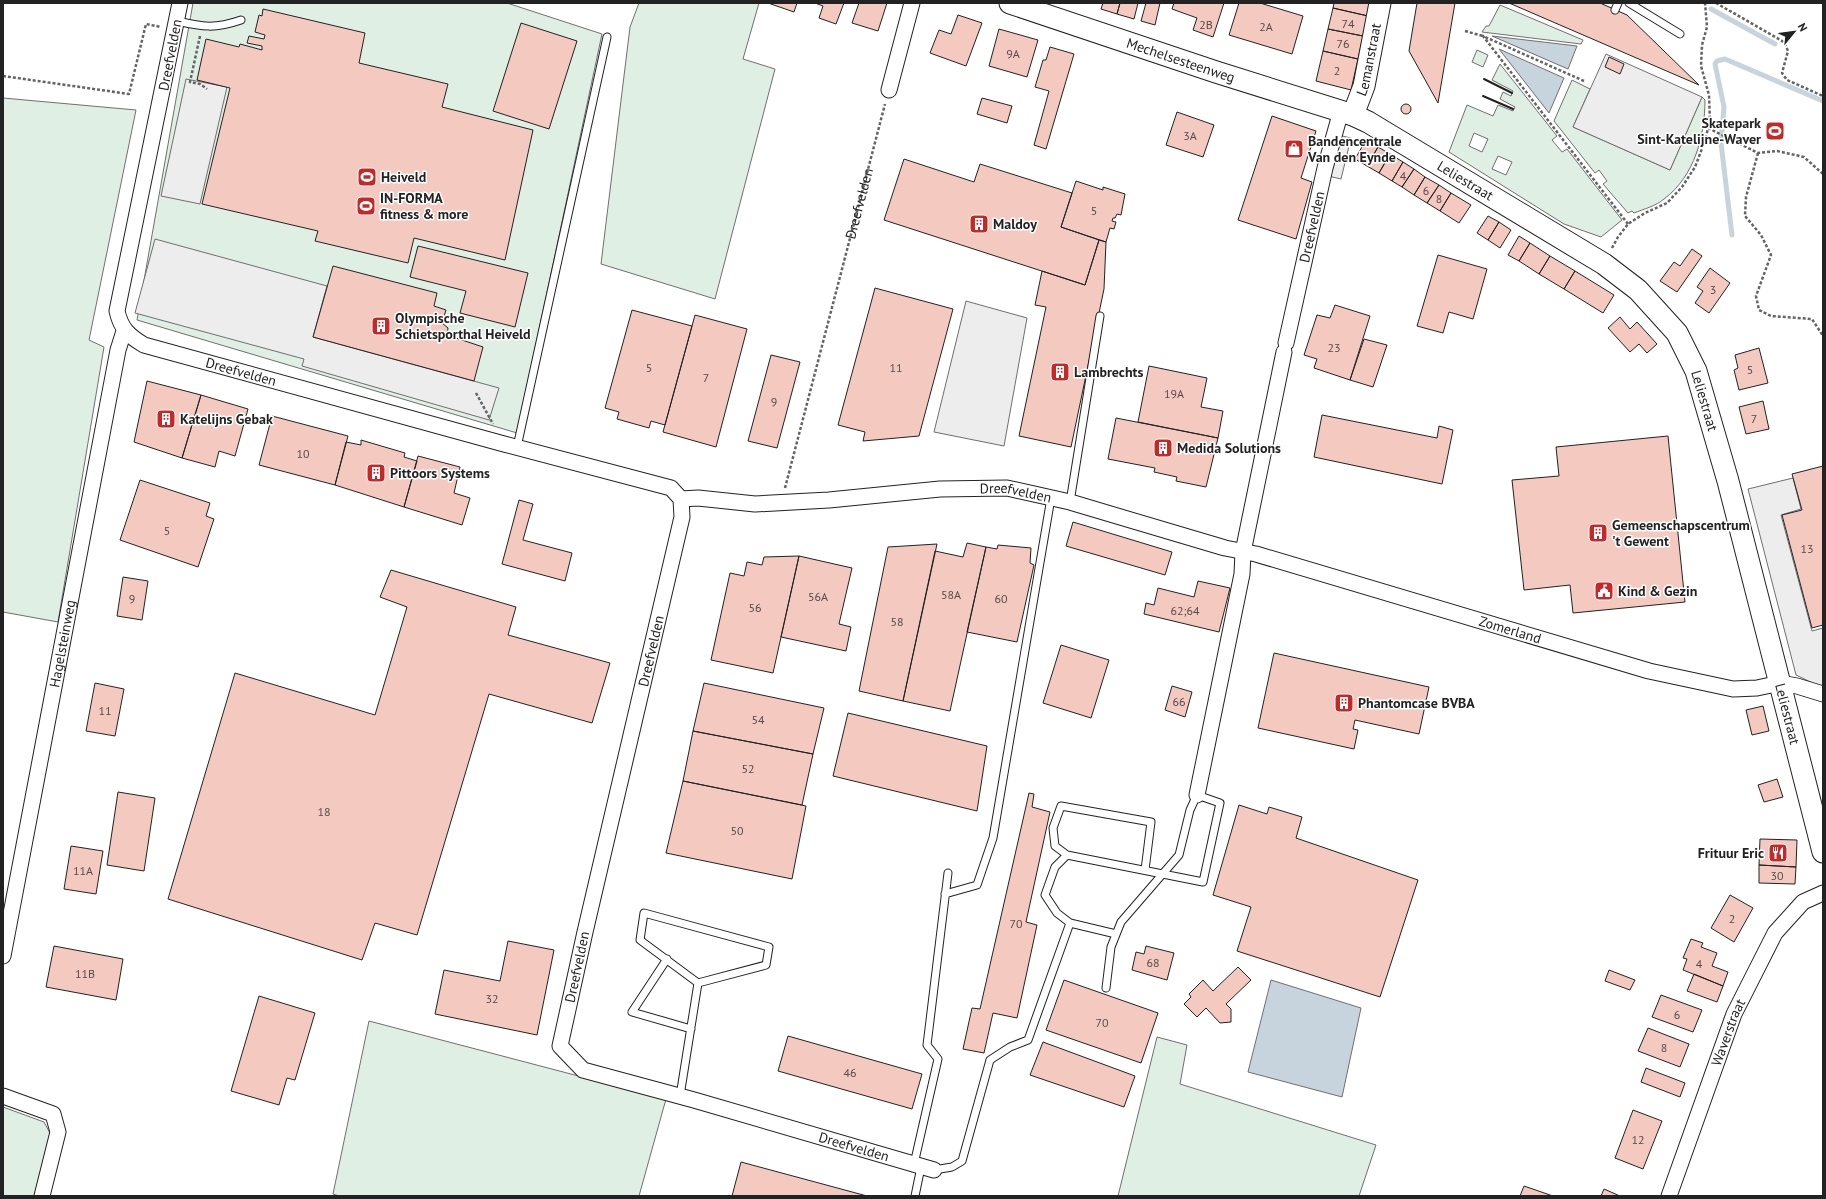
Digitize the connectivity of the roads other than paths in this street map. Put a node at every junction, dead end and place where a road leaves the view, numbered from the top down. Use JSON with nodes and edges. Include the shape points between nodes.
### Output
{"nodes":[{"id":1,"x":180,"y":3,"type":"edge"},
{"id":2,"x":912,"y":3,"type":"edge"},
{"id":3,"x":1010,"y":3,"type":"edge"},
{"id":4,"x":1380,"y":3,"type":"edge"},
{"id":5,"x":1629,"y":3,"type":"edge"},
{"id":6,"x":241,"y":20,"type":"dead end"},
{"id":7,"x":176,"y":25,"type":"junction"},
{"id":8,"x":1680,"y":34,"type":"dead end"},
{"id":9,"x":607,"y":37,"type":"dead end"},
{"id":10,"x":889,"y":90,"type":"road end"},
{"id":11,"x":1347,"y":113,"type":"junction"},
{"id":12,"x":1100,"y":316,"type":"dead end"},
{"id":13,"x":124,"y":331,"type":"junction"},
{"id":14,"x":511,"y":445,"type":"junction"},
{"id":15,"x":1051,"y":498,"type":"junction"},
{"id":16,"x":681,"y":499,"type":"junction"},
{"id":17,"x":1070,"y":502,"type":"junction"},
{"id":18,"x":1243,"y":552,"type":"junction"},
{"id":19,"x":1780,"y":683,"type":"junction"},
{"id":20,"x":1823,"y":694,"type":"edge"},
{"id":21,"x":1197,"y":795,"type":"junction"},
{"id":22,"x":1823,"y":852,"type":"edge"},
{"id":23,"x":1067,"y":855,"type":"junction"},
{"id":24,"x":1145,"y":870,"type":"junction"},
{"id":25,"x":948,"y":873,"type":"dead end"},
{"id":26,"x":1163,"y":874,"type":"junction"},
{"id":27,"x":1823,"y":893,"type":"edge"},
{"id":28,"x":945,"y":894,"type":"junction"},
{"id":29,"x":1070,"y":923,"type":"junction"},
{"id":30,"x":1116,"y":934,"type":"junction"},
{"id":31,"x":3,"y":956,"type":"edge"},
{"id":32,"x":667,"y":959,"type":"junction"},
{"id":33,"x":698,"y":983,"type":"junction"},
{"id":34,"x":1106,"y":988,"type":"dead end"},
{"id":35,"x":691,"y":1029,"type":"junction"},
{"id":36,"x":3,"y":1096,"type":"edge"},
{"id":37,"x":680,"y":1096,"type":"junction"},
{"id":38,"x":923,"y":1167,"type":"junction"},
{"id":39,"x":42,"y":1196,"type":"edge"},
{"id":40,"x":915,"y":1196,"type":"edge"},
{"id":41,"x":1669,"y":1196,"type":"edge"}],
"edges":[{"from":1,"to":7,"type":"street","name":"Dreefvelden"},
{"from":2,"to":10,"type":"street"},
{"from":3,"to":11,"type":"street","name":"Mechelsesteenweg","via":[[1208,70]]},
{"from":4,"to":11,"type":"street","name":"Lemanstraat","via":[[1364,86]]},
{"from":5,"to":8,"type":"lane"},
{"from":6,"to":7,"type":"lane","via":[[213,27]]},
{"from":7,"to":13,"type":"street","name":"Dreefvelden","via":[[117,311],[119,323]]},
{"from":9,"to":14,"type":"lane"},
{"from":11,"to":18,"type":"street","name":"Dreefvelden","via":[[1325,168]]},
{"from":11,"to":19,"type":"street","name":"Leliestraat","via":[[1368,122],[1604,264],[1638,290],[1676,333],[1696,371],[1728,481]]},
{"from":12,"to":17,"type":"lane"},
{"from":13,"to":14,"type":"street","name":"Dreefvelden","via":[[144,345]]},
{"from":13,"to":31,"type":"street","name":"Hagelsteinweg","via":[[118,350]]},
{"from":14,"to":16,"type":"street","name":"Dreefvelden","via":[[671,488]]},
{"from":15,"to":16,"type":"street","name":"Dreefvelden","via":[[1007,488],[976,488],[782,503],[755,504],[698,498]]},
{"from":15,"to":17,"type":"street","name":"Dreefvelden"},
{"from":15,"to":28,"type":"lane","via":[[993,838],[977,885]]},
{"from":16,"to":37,"type":"street","name":"Dreefvelden","via":[[682,517],[560,1046],[583,1070]]},
{"from":17,"to":18,"type":"street","name":"Dreefvelden"},
{"from":18,"to":19,"type":"street","name":"Zomerland","via":[[1649,671],[1733,689],[1757,688]]},
{"from":18,"to":21,"type":"street","name":"Dreefvelden","via":[[1242,574]]},
{"from":19,"to":20,"type":"street"},
{"from":19,"to":22,"type":"street","name":"Leliestraat"},
{"from":21,"to":26,"type":"lane","via":[[1190,810],[1179,855]]},
{"from":21,"to":26,"type":"lane","via":[[1220,803],[1203,882]]},
{"from":23,"to":24,"type":"lane"},
{"from":23,"to":24,"type":"lane","via":[[1055,846],[1053,828],[1061,806],[1151,822]]},
{"from":23,"to":29,"type":"lane","via":[[1055,867],[1045,895],[1057,913]]},
{"from":24,"to":26,"type":"lane"},
{"from":25,"to":28,"type":"lane"},
{"from":26,"to":30,"type":"lane","via":[[1121,922]]},
{"from":27,"to":41,"type":"street","name":"Waverstraat","via":[[1803,902],[1775,933],[1734,1014]]},
{"from":28,"to":38,"type":"lane","via":[[927,1045],[938,1059]]},
{"from":29,"to":30,"type":"lane"},
{"from":29,"to":38,"type":"lane","via":[[1028,1040],[1010,1047],[990,1060],[962,1161],[952,1167]]},
{"from":30,"to":34,"type":"lane","via":[[1111,947]]},
{"from":32,"to":33,"type":"lane"},
{"from":32,"to":33,"type":"lane","via":[[640,940],[644,913],[769,947],[766,965]]},
{"from":32,"to":35,"type":"lane","via":[[632,1012]]},
{"from":33,"to":35,"type":"lane"},
{"from":35,"to":37,"type":"lane"},
{"from":36,"to":39,"type":"street","via":[[53,1114],[58,1132]]},
{"from":37,"to":38,"type":"street","name":"Dreefvelden"},
{"from":38,"to":40,"type":"lane"}]}
